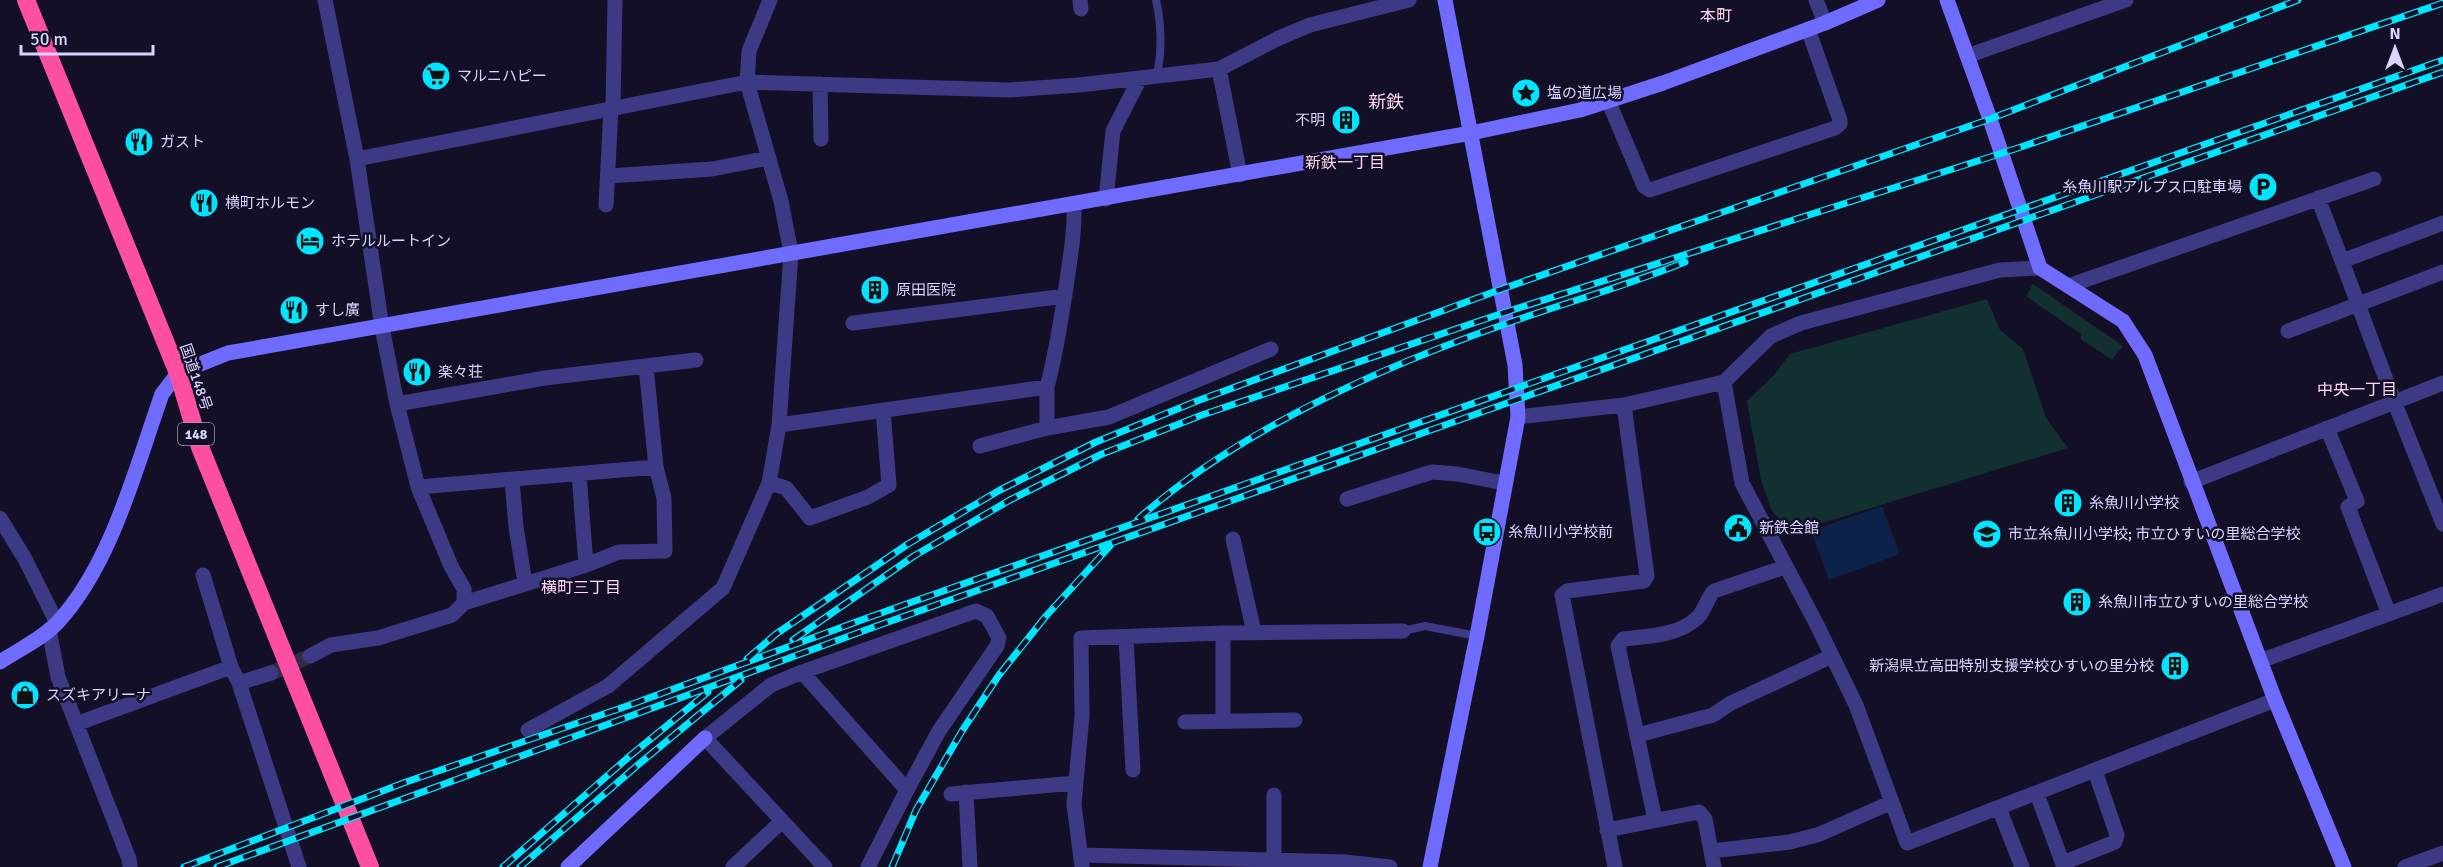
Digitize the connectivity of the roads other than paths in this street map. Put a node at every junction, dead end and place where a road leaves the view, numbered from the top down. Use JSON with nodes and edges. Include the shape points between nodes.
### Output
{"nodes":[{"id":1,"x":26,"y":0,"type":"edge"},
{"id":2,"x":324,"y":0,"type":"edge"},
{"id":3,"x":615,"y":0,"type":"edge"},
{"id":4,"x":770,"y":0,"type":"edge"},
{"id":5,"x":1156,"y":0,"type":"edge"},
{"id":6,"x":1409,"y":0,"type":"edge"},
{"id":7,"x":1444,"y":0,"type":"edge"},
{"id":8,"x":1816,"y":0,"type":"edge"},
{"id":9,"x":1878,"y":0,"type":"edge"},
{"id":10,"x":1947,"y":0,"type":"edge"},
{"id":11,"x":2126,"y":0,"type":"edge"},
{"id":12,"x":1825,"y":23,"type":"junction"},
{"id":13,"x":1808,"y":29,"type":"junction"},
{"id":14,"x":1967,"y":56,"type":"junction"},
{"id":15,"x":1219,"y":69,"type":"junction"},
{"id":16,"x":1148,"y":77,"type":"junction"},
{"id":17,"x":747,"y":82,"type":"junction"},
{"id":18,"x":820,"y":84,"type":"junction"},
{"id":19,"x":1608,"y":100,"type":"junction"},
{"id":20,"x":612,"y":108,"type":"junction"},
{"id":21,"x":1471,"y":133,"type":"junction"},
{"id":22,"x":821,"y":139,"type":"dead end"},
{"id":23,"x":769,"y":158,"type":"junction"},
{"id":24,"x":357,"y":159,"type":"junction"},
{"id":25,"x":1240,"y":175,"type":"junction"},
{"id":26,"x":609,"y":176,"type":"junction"},
{"id":27,"x":2374,"y":179,"type":"dead end"},
{"id":28,"x":2318,"y":198,"type":"junction"},
{"id":29,"x":1106,"y":199,"type":"junction"},
{"id":30,"x":1074,"y":204,"type":"junction"},
{"id":31,"x":606,"y":205,"type":"dead end"},
{"id":32,"x":2443,"y":223,"type":"edge"},
{"id":33,"x":791,"y":253,"type":"junction"},
{"id":34,"x":2342,"y":261,"type":"junction"},
{"id":35,"x":2040,"y":268,"type":"junction"},
{"id":36,"x":2443,"y":272,"type":"edge"},
{"id":37,"x":2068,"y":286,"type":"junction"},
{"id":38,"x":1065,"y":296,"type":"junction"},
{"id":39,"x":2359,"y":304,"type":"junction"},
{"id":40,"x":853,"y":323,"type":"dead end"},
{"id":41,"x":382,"y":327,"type":"junction"},
{"id":42,"x":2288,"y":332,"type":"dead end"},
{"id":43,"x":1271,"y":349,"type":"dead end"},
{"id":44,"x":696,"y":360,"type":"dead end"},
{"id":45,"x":646,"y":366,"type":"junction"},
{"id":46,"x":178,"y":374,"type":"junction"},
{"id":47,"x":1724,"y":382,"type":"junction"},
{"id":48,"x":2443,"y":383,"type":"edge"},
{"id":49,"x":1047,"y":387,"type":"junction"},
{"id":50,"x":2394,"y":401,"type":"junction"},
{"id":51,"x":397,"y":404,"type":"junction"},
{"id":52,"x":1624,"y":405,"type":"junction"},
{"id":53,"x":883,"y":410,"type":"junction"},
{"id":54,"x":1518,"y":417,"type":"junction"},
{"id":55,"x":779,"y":424,"type":"junction"},
{"id":56,"x":1047,"y":428,"type":"junction"},
{"id":57,"x":2327,"y":428,"type":"junction"},
{"id":58,"x":980,"y":446,"type":"dead end"},
{"id":59,"x":656,"y":467,"type":"junction"},
{"id":60,"x":579,"y":474,"type":"junction"},
{"id":61,"x":512,"y":480,"type":"junction"},
{"id":62,"x":2191,"y":482,"type":"junction"},
{"id":63,"x":769,"y":483,"type":"junction"},
{"id":64,"x":1504,"y":483,"type":"junction"},
{"id":65,"x":418,"y":487,"type":"junction"},
{"id":66,"x":1347,"y":499,"type":"dead end"},
{"id":67,"x":0,"y":518,"type":"edge"},
{"id":68,"x":2443,"y":524,"type":"edge"},
{"id":69,"x":1233,"y":539,"type":"dead end"},
{"id":70,"x":586,"y":565,"type":"junction"},
{"id":71,"x":1785,"y":567,"type":"junction"},
{"id":72,"x":203,"y":575,"type":"dead end"},
{"id":73,"x":525,"y":583,"type":"junction"},
{"id":74,"x":2443,"y":594,"type":"edge"},
{"id":75,"x":464,"y":603,"type":"junction"},
{"id":76,"x":2389,"y":614,"type":"junction"},
{"id":77,"x":53,"y":627,"type":"junction"},
{"id":78,"x":1254,"y":632,"type":"junction"},
{"id":79,"x":1403,"y":632,"type":"joint"},
{"id":80,"x":1223,"y":633,"type":"junction"},
{"id":81,"x":1477,"y":636,"type":"junction"},
{"id":82,"x":1126,"y":637,"type":"junction"},
{"id":83,"x":310,"y":656,"type":"tunnel mouth"},
{"id":84,"x":1832,"y":656,"type":"junction"},
{"id":85,"x":2260,"y":661,"type":"junction"},
{"id":86,"x":0,"y":662,"type":"edge"},
{"id":87,"x":231,"y":667,"type":"junction"},
{"id":88,"x":802,"y":672,"type":"junction"},
{"id":89,"x":271,"y":673,"type":"tunnel mouth"},
{"id":90,"x":239,"y":683,"type":"junction"},
{"id":91,"x":2275,"y":700,"type":"junction"},
{"id":92,"x":1223,"y":720,"type":"junction"},
{"id":93,"x":1294,"y":720,"type":"dead end"},
{"id":94,"x":1185,"y":722,"type":"dead end"},
{"id":95,"x":76,"y":724,"type":"junction"},
{"id":96,"x":528,"y":730,"type":"dead end"},
{"id":97,"x":1638,"y":735,"type":"junction"},
{"id":98,"x":705,"y":738,"type":"junction"},
{"id":99,"x":1133,"y":770,"type":"dead end"},
{"id":100,"x":2095,"y":771,"type":"junction"},
{"id":101,"x":1076,"y":783,"type":"junction"},
{"id":102,"x":907,"y":789,"type":"junction"},
{"id":103,"x":2037,"y":794,"type":"junction"},
{"id":104,"x":1274,"y":795,"type":"dead end"},
{"id":105,"x":1892,"y":802,"type":"junction"},
{"id":106,"x":1999,"y":808,"type":"junction"},
{"id":107,"x":1655,"y":820,"type":"junction"},
{"id":108,"x":782,"y":821,"type":"junction"},
{"id":109,"x":1607,"y":830,"type":"junction"},
{"id":110,"x":1711,"y":851,"type":"junction"},
{"id":111,"x":2443,"y":853,"type":"edge"},
{"id":112,"x":1274,"y":860,"type":"junction"},
{"id":113,"x":1082,"y":861,"type":"edge"},
{"id":114,"x":2063,"y":865,"type":"edge"},
{"id":115,"x":130,"y":867,"type":"edge"},
{"id":116,"x":299,"y":867,"type":"edge"},
{"id":117,"x":370,"y":867,"type":"edge"},
{"id":118,"x":568,"y":867,"type":"edge"},
{"id":119,"x":733,"y":867,"type":"edge"},
{"id":120,"x":825,"y":867,"type":"edge"},
{"id":121,"x":868,"y":867,"type":"edge"},
{"id":122,"x":970,"y":867,"type":"edge"},
{"id":123,"x":1390,"y":867,"type":"edge"},
{"id":124,"x":1430,"y":867,"type":"edge"},
{"id":125,"x":1615,"y":867,"type":"edge"},
{"id":126,"x":1714,"y":867,"type":"edge"},
{"id":127,"x":2022,"y":867,"type":"edge"},
{"id":128,"x":2344,"y":867,"type":"edge"},
{"id":129,"x":2405,"y":867,"type":"edge"}],
"edges":[{"from":1,"to":46,"type":"highway","name":"国道148号","number":"148"},
{"from":2,"to":24,"type":"street"},
{"from":3,"to":20,"type":"street"},
{"from":4,"to":17,"type":"street","via":[[749,51]]},
{"from":5,"to":16,"type":"lane","via":[[1159,55]]},
{"from":6,"to":15,"type":"street","via":[[1310,25]]},
{"from":7,"to":21,"type":"street"},
{"from":8,"to":12,"type":"street"},
{"from":9,"to":12,"type":"street"},
{"from":10,"to":14,"type":"street"},
{"from":11,"to":14,"type":"street"},
{"from":12,"to":13,"type":"street"},
{"from":13,"to":19,"type":"street"},
{"from":13,"to":19,"type":"street","via":[[1840,120],[1835,128],[1650,189],[1644,186]]},
{"from":14,"to":35,"type":"street"},
{"from":15,"to":16,"type":"street"},
{"from":15,"to":25,"type":"street"},
{"from":16,"to":18,"type":"street","via":[[1009,90]]},
{"from":16,"to":29,"type":"street","via":[[1113,131]]},
{"from":17,"to":18,"type":"street"},
{"from":17,"to":20,"type":"street"},
{"from":17,"to":23,"type":"street"},
{"from":18,"to":22,"type":"street"},
{"from":19,"to":21,"type":"street","via":[[1580,110]]},
{"from":20,"to":24,"type":"street"},
{"from":20,"to":26,"type":"street"},
{"from":21,"to":25,"type":"street"},
{"from":21,"to":54,"type":"street","via":[[1515,365]]},
{"from":23,"to":26,"type":"street","via":[[712,169]]},
{"from":23,"to":33,"type":"street"},
{"from":24,"to":41,"type":"street"},
{"from":25,"to":29,"type":"street"},
{"from":26,"to":31,"type":"street"},
{"from":27,"to":28,"type":"street"},
{"from":28,"to":34,"type":"street"},
{"from":28,"to":37,"type":"street"},
{"from":29,"to":30,"type":"street"},
{"from":30,"to":33,"type":"street"},
{"from":30,"to":38,"type":"street"},
{"from":32,"to":34,"type":"street"},
{"from":33,"to":41,"type":"street"},
{"from":33,"to":55,"type":"street"},
{"from":34,"to":39,"type":"street"},
{"from":35,"to":37,"type":"street"},
{"from":35,"to":47,"type":"street","via":[[2000,270],[1801,323],[1771,336]]},
{"from":36,"to":39,"type":"street"},
{"from":37,"to":62,"type":"street","via":[[2113,313],[2133,333],[2145,355]]},
{"from":38,"to":40,"type":"street"},
{"from":38,"to":49,"type":"street","via":[[1056,357]]},
{"from":39,"to":42,"type":"street"},
{"from":39,"to":50,"type":"street"},
{"from":41,"to":46,"type":"street","via":[[228,353]]},
{"from":41,"to":51,"type":"street"},
{"from":43,"to":56,"type":"street","via":[[1109,417]]},
{"from":44,"to":45,"type":"street"},
{"from":45,"to":51,"type":"street","via":[[545,378]]},
{"from":45,"to":59,"type":"street"},
{"from":46,"to":77,"type":"street","via":[[162,394],[112,534],[74,602]]},
{"from":46,"to":117,"type":"highway","name":"国道148号","number":"148","via":[[200,447]]},
{"from":47,"to":52,"type":"street"},
{"from":47,"to":71,"type":"street","via":[[1742,483]]},
{"from":48,"to":50,"type":"street"},
{"from":49,"to":53,"type":"street"},
{"from":49,"to":56,"type":"street"},
{"from":50,"to":57,"type":"street"},
{"from":50,"to":68,"type":"street"},
{"from":51,"to":65,"type":"street"},
{"from":52,"to":54,"type":"street"},
{"from":52,"to":109,"type":"street","via":[[1647,576],[1644,581],[1567,591],[1562,595]]},
{"from":53,"to":55,"type":"street"},
{"from":53,"to":63,"type":"street","via":[[889,484],[882,489],[810,518],[786,488]]},
{"from":54,"to":64,"type":"street"},
{"from":55,"to":63,"type":"street"},
{"from":56,"to":58,"type":"street"},
{"from":57,"to":62,"type":"street"},
{"from":57,"to":76,"type":"street","via":[[2357,501],[2348,507]]},
{"from":59,"to":60,"type":"street"},
{"from":59,"to":70,"type":"street","via":[[664,498],[665,551],[619,552]]},
{"from":60,"to":61,"type":"street"},
{"from":60,"to":70,"type":"street"},
{"from":61,"to":65,"type":"street"},
{"from":61,"to":73,"type":"street"},
{"from":62,"to":85,"type":"street"},
{"from":63,"to":96,"type":"street","via":[[723,588],[608,686]]},
{"from":64,"to":66,"type":"street","via":[[1432,472]]},
{"from":64,"to":81,"type":"street"},
{"from":65,"to":75,"type":"street","via":[[464,589]]},
{"from":67,"to":77,"type":"street","via":[[24,560]]},
{"from":69,"to":78,"type":"street"},
{"from":70,"to":73,"type":"street"},
{"from":71,"to":84,"type":"street"},
{"from":71,"to":97,"type":"street","via":[[1714,591],[1697,618],[1685,626],[1664,635],[1623,639],[1618,646]]},
{"from":72,"to":87,"type":"street"},
{"from":73,"to":75,"type":"street"},
{"from":74,"to":76,"type":"street"},
{"from":75,"to":83,"type":"street","via":[[452,615],[378,638],[331,645]]},
{"from":76,"to":85,"type":"street"},
{"from":77,"to":86,"type":"street"},
{"from":77,"to":95,"type":"street","via":[[58,677]]},
{"from":78,"to":79,"type":"street"},
{"from":78,"to":80,"type":"street"},
{"from":79,"to":81,"type":"lane","via":[[1425,626]]},
{"from":80,"to":82,"type":"street"},
{"from":80,"to":92,"type":"street"},
{"from":81,"to":124,"type":"street"},
{"from":82,"to":99,"type":"street"},
{"from":82,"to":101,"type":"street","via":[[1081,638],[1082,716]]},
{"from":84,"to":97,"type":"street","via":[[1713,715]]},
{"from":84,"to":105,"type":"street","via":[[1856,705]]},
{"from":85,"to":91,"type":"street"},
{"from":87,"to":90,"type":"street"},
{"from":87,"to":95,"type":"street"},
{"from":88,"to":98,"type":"street","via":[[771,685]]},
{"from":88,"to":102,"type":"street"},
{"from":88,"to":102,"type":"street","via":[[976,611],[987,616],[999,638],[997,646],[939,731]]},
{"from":89,"to":90,"type":"street"},
{"from":90,"to":116,"type":"street"},
{"from":91,"to":100,"type":"street"},
{"from":91,"to":128,"type":"street"},
{"from":92,"to":93,"type":"street"},
{"from":92,"to":94,"type":"street"},
{"from":95,"to":115,"type":"street"},
{"from":97,"to":107,"type":"street"},
{"from":98,"to":108,"type":"street"},
{"from":98,"to":118,"type":"street"},
{"from":100,"to":103,"type":"street"},
{"from":100,"to":114,"type":"street","via":[[2115,842]]},
{"from":101,"to":113,"type":"street","via":[[1074,804]]},
{"from":101,"to":122,"type":"street","via":[[959,793]]},
{"from":102,"to":121,"type":"street"},
{"from":103,"to":106,"type":"street"},
{"from":103,"to":114,"type":"street"},
{"from":104,"to":112,"type":"street"},
{"from":105,"to":106,"type":"street","via":[[1907,843]]},
{"from":105,"to":110,"type":"street","via":[[1820,834],[1790,842]]},
{"from":106,"to":127,"type":"street"},
{"from":107,"to":109,"type":"street"},
{"from":107,"to":110,"type":"street","via":[[1699,812],[1705,819]]},
{"from":108,"to":119,"type":"street"},
{"from":108,"to":120,"type":"street"},
{"from":109,"to":125,"type":"street"},
{"from":110,"to":126,"type":"street"},
{"from":111,"to":129,"type":"street"},
{"from":112,"to":113,"type":"street"},
{"from":112,"to":123,"type":"street"}]}
